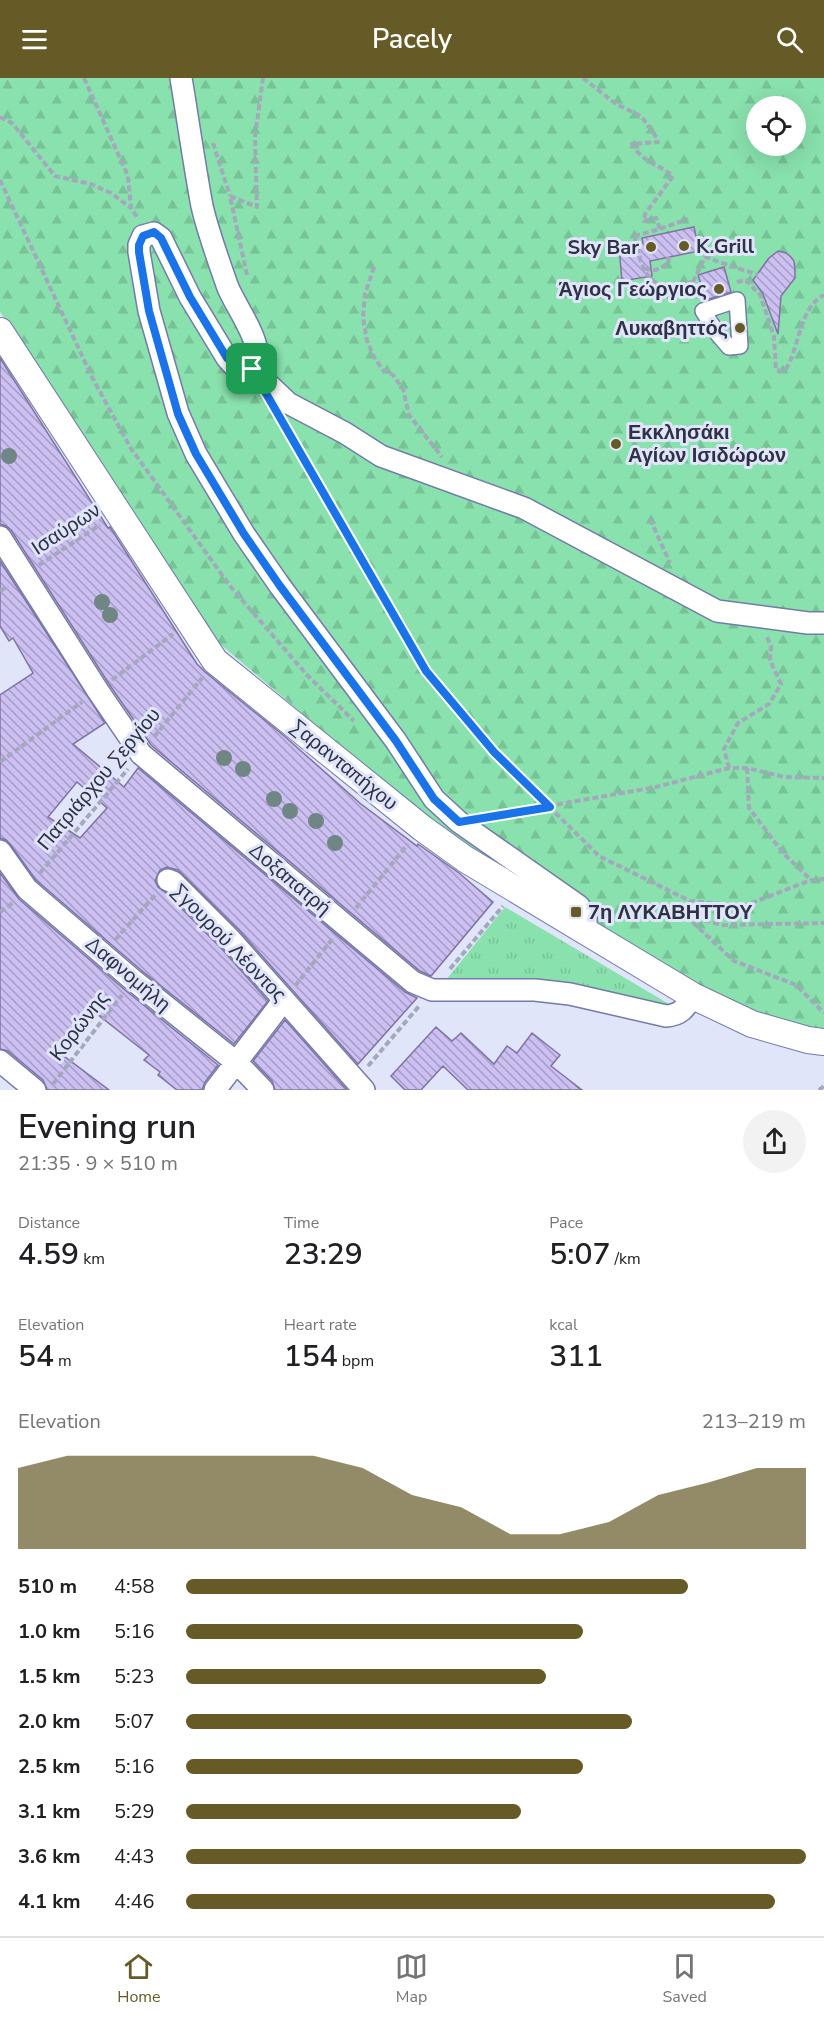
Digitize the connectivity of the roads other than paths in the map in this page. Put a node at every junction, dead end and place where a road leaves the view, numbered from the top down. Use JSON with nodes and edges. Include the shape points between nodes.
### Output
{"nodes":[{"id":1,"x":181,"y":78,"type":"edge"},
{"id":2,"x":703,"y":311,"type":"joint"},
{"id":3,"x":0,"y":331,"type":"edge"},
{"id":4,"x":252,"y":369,"type":"junction"},
{"id":5,"x":0,"y":537,"type":"edge"},
{"id":6,"x":824,"y":623,"type":"edge"},
{"id":7,"x":0,"y":851,"type":"edge"},
{"id":8,"x":168,"y":880,"type":"road end"},
{"id":9,"x":586,"y":933,"type":"junction"},
{"id":10,"x":693,"y":996,"type":"junction"},
{"id":11,"x":284,"y":1000,"type":"junction"},
{"id":12,"x":824,"y":1042,"type":"edge"},
{"id":13,"x":0,"y":1061,"type":"edge"},
{"id":14,"x":237,"y":1063,"type":"junction"},
{"id":15,"x":361,"y":1085,"type":"edge"},
{"id":16,"x":35,"y":1090,"type":"edge"},
{"id":17,"x":216,"y":1090,"type":"edge"},
{"id":18,"x":263,"y":1090,"type":"edge"}],
"edges":[{"from":1,"to":4,"type":"street","via":[[203,208],[231,294],[257,347]]},
{"from":2,"to":2,"type":"street","via":[[729,347],[740,346],[737,300]]},
{"from":3,"to":9,"type":"street","name":"Σαρανταπήχου","via":[[215,661],[422,828]]},
{"from":4,"to":6,"type":"street","via":[[288,403],[381,456],[524,508],[717,610]]},
{"from":4,"to":9,"type":"street","via":[[237,368],[227,358],[190,297],[161,238],[154,232],[143,236],[139,245],[149,311],[178,414],[196,454],[244,534],[434,799],[459,822],[579,906],[586,918]]},
{"from":5,"to":10,"type":"street","name":"Δοξαπατρή","via":[[141,754],[413,982],[432,990],[570,994],[666,1016],[684,1010]]},
{"from":7,"to":14,"type":"street","name":"Δαφνομήλη","via":[[27,889]]},
{"from":8,"to":11,"type":"street","name":"Σγουρού Λέοντος","via":[[230,939]]},
{"from":9,"to":10,"type":"street","name":"Σαρανταπήχου"},
{"from":10,"to":12,"type":"street","name":"Σαρανταπήχου","via":[[752,1024]]},
{"from":11,"to":14,"type":"street"},
{"from":11,"to":15,"type":"street","name":"Σγουρού Λέοντος"},
{"from":13,"to":16,"type":"street"},
{"from":14,"to":17,"type":"street"},
{"from":14,"to":18,"type":"street","name":"Δαφνομήλη"}]}
